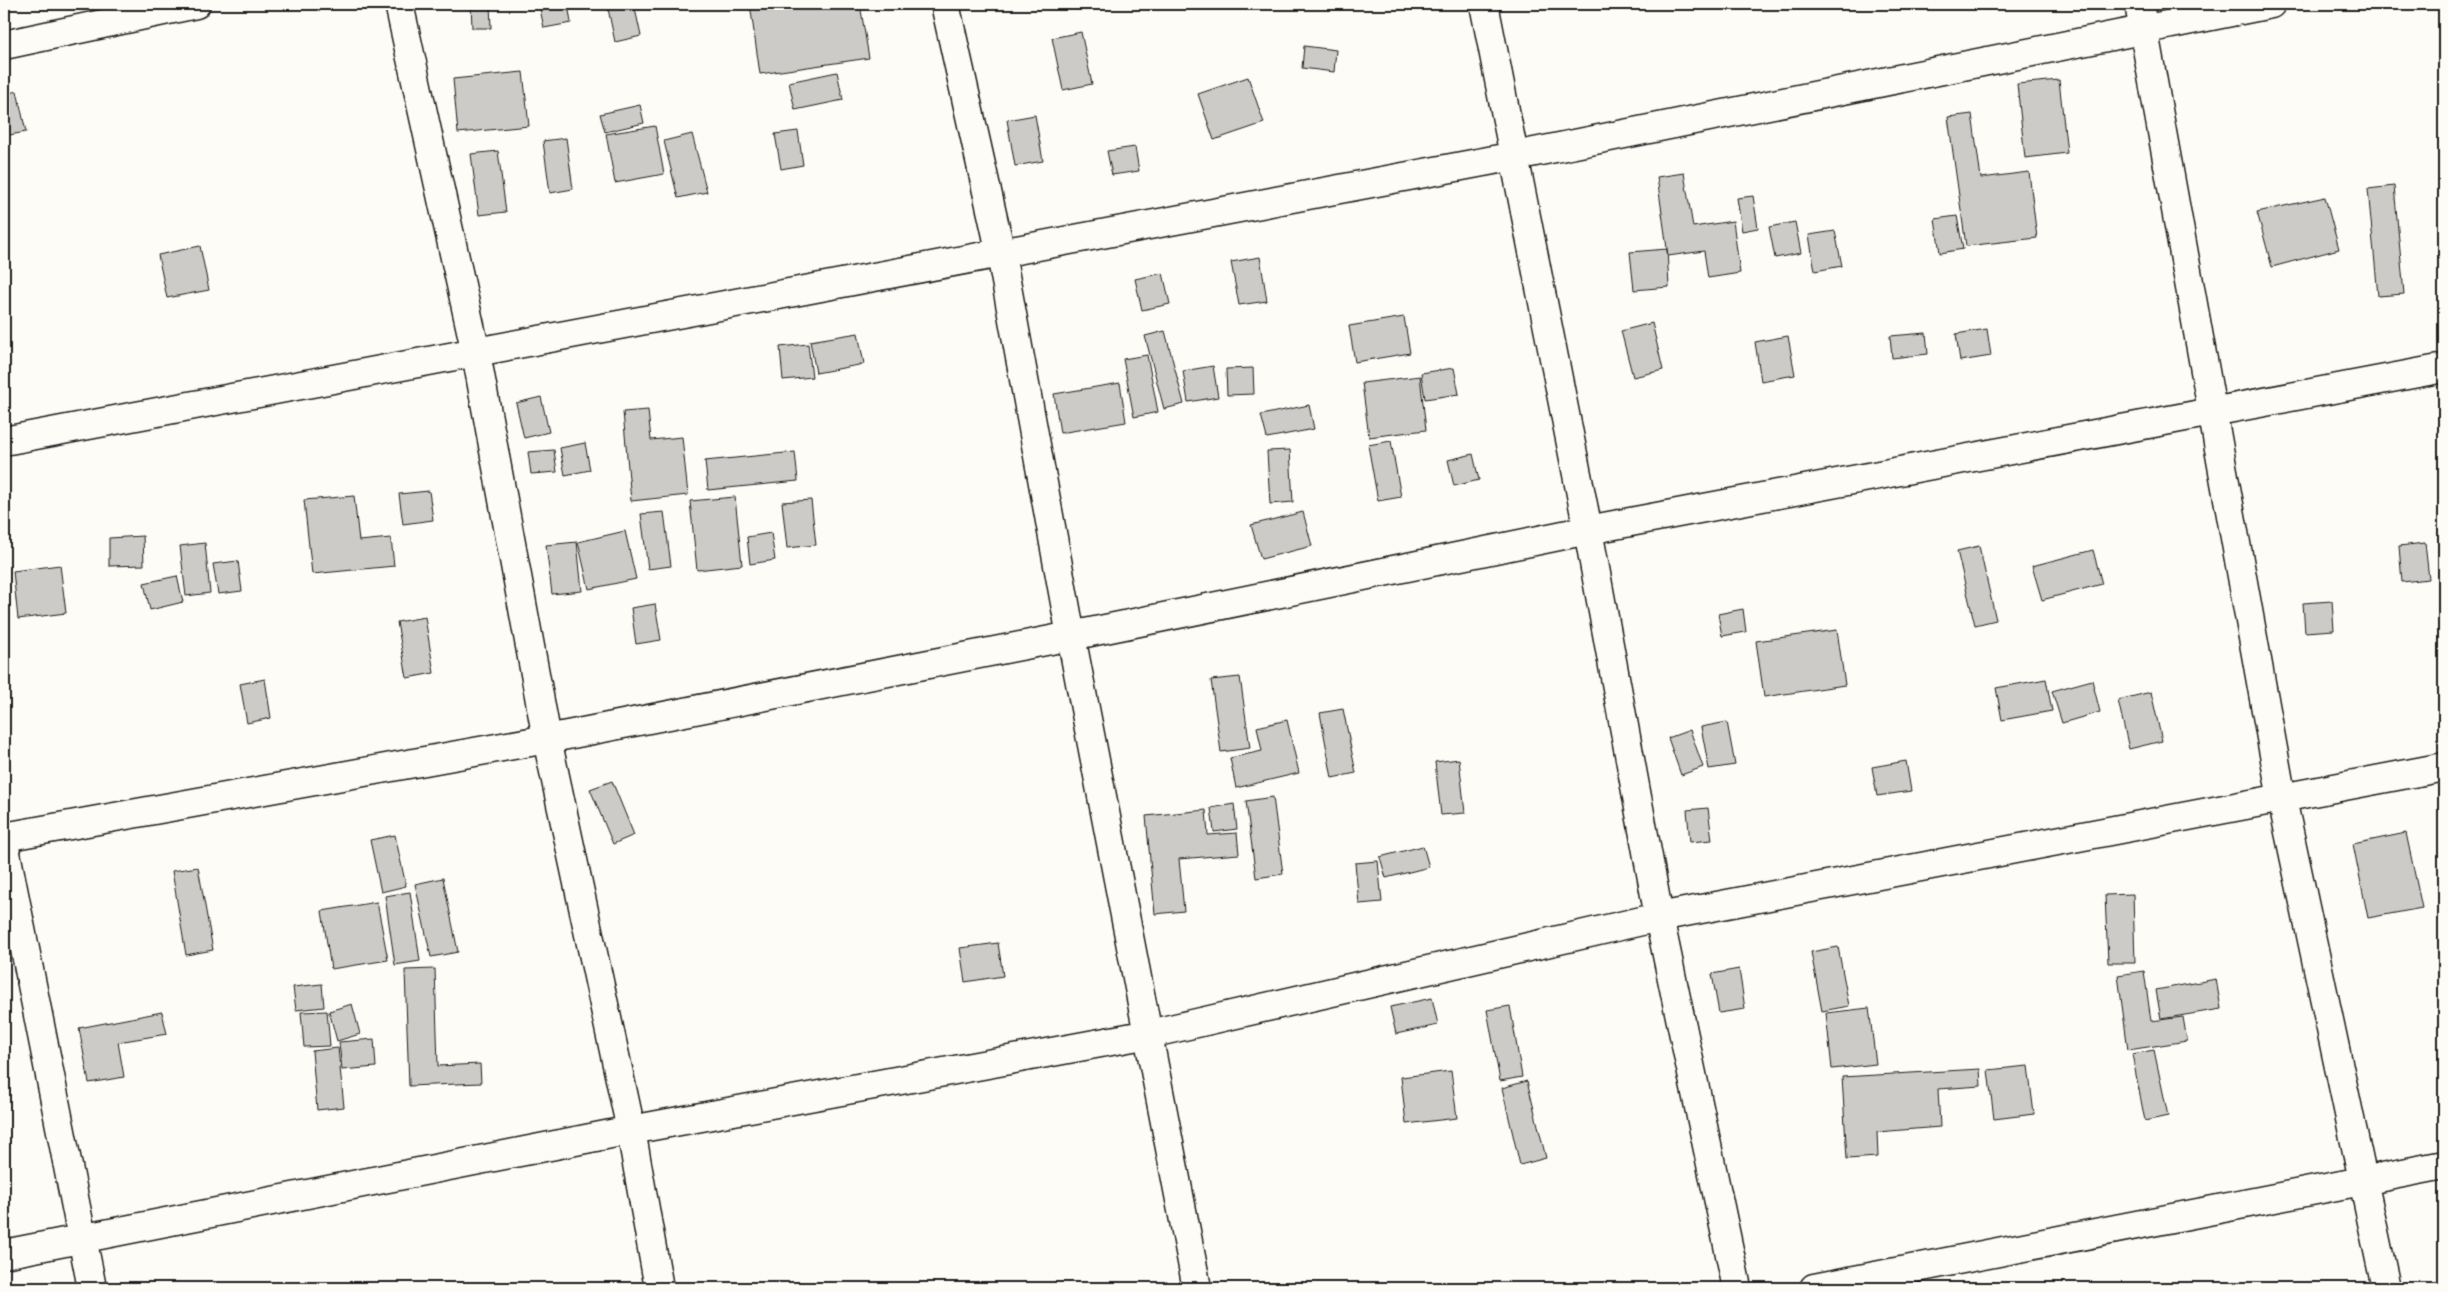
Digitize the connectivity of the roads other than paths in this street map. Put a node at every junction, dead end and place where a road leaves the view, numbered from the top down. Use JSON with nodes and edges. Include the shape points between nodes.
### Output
{"nodes":[{"id":1,"x":196,"y":4,"type":"edge"},
{"id":2,"x":399,"y":4,"type":"edge"},
{"id":3,"x":945,"y":4,"type":"edge"},
{"id":4,"x":1484,"y":4,"type":"edge"},
{"id":5,"x":2271,"y":4,"type":"edge"},
{"id":6,"x":2141,"y":16,"type":"edge"},
{"id":7,"x":4,"y":45,"type":"edge"},
{"id":8,"x":1515,"y":156,"type":"junction"},
{"id":9,"x":1001,"y":254,"type":"junction"},
{"id":10,"x":476,"y":353,"type":"junction"},
{"id":11,"x":2444,"y":368,"type":"edge"},
{"id":12,"x":2212,"y":412,"type":"junction"},
{"id":13,"x":4,"y":441,"type":"edge"},
{"id":14,"x":1588,"y":530,"type":"junction"},
{"id":15,"x":1071,"y":636,"type":"junction"},
{"id":16,"x":547,"y":739,"type":"junction"},
{"id":17,"x":2444,"y":767,"type":"edge"},
{"id":18,"x":2282,"y":799,"type":"junction"},
{"id":19,"x":4,"y":836,"type":"edge"},
{"id":20,"x":4,"y":843,"type":"edge"},
{"id":21,"x":1659,"y":917,"type":"junction"},
{"id":22,"x":1149,"y":1034,"type":"junction"},
{"id":23,"x":630,"y":1130,"type":"junction"},
{"id":24,"x":2444,"y":1166,"type":"edge"},
{"id":25,"x":2362,"y":1181,"type":"junction"},
{"id":26,"x":81,"y":1239,"type":"junction"},
{"id":27,"x":4,"y":1254,"type":"edge"},
{"id":28,"x":92,"y":1288,"type":"edge"},
{"id":29,"x":659,"y":1288,"type":"edge"},
{"id":30,"x":1197,"y":1288,"type":"edge"},
{"id":31,"x":1737,"y":1288,"type":"edge"},
{"id":32,"x":1814,"y":1288,"type":"edge"},
{"id":33,"x":2386,"y":1288,"type":"edge"}],
"edges":[{"from":1,"to":7,"type":"street"},
{"from":2,"to":10,"type":"street"},
{"from":3,"to":9,"type":"street"},
{"from":4,"to":8,"type":"street"},
{"from":5,"to":6,"type":"street"},
{"from":6,"to":8,"type":"street"},
{"from":6,"to":12,"type":"street"},
{"from":8,"to":9,"type":"street"},
{"from":8,"to":14,"type":"street"},
{"from":9,"to":10,"type":"street"},
{"from":9,"to":15,"type":"street"},
{"from":10,"to":13,"type":"street"},
{"from":10,"to":16,"type":"street"},
{"from":11,"to":12,"type":"street"},
{"from":12,"to":14,"type":"street"},
{"from":12,"to":18,"type":"street"},
{"from":14,"to":15,"type":"street"},
{"from":14,"to":21,"type":"street"},
{"from":15,"to":16,"type":"street"},
{"from":15,"to":22,"type":"street"},
{"from":16,"to":19,"type":"street"},
{"from":16,"to":23,"type":"street"},
{"from":17,"to":18,"type":"street"},
{"from":18,"to":21,"type":"street"},
{"from":18,"to":25,"type":"street"},
{"from":20,"to":26,"type":"street"},
{"from":21,"to":22,"type":"street"},
{"from":21,"to":31,"type":"street"},
{"from":22,"to":23,"type":"street"},
{"from":22,"to":30,"type":"street"},
{"from":23,"to":26,"type":"street"},
{"from":23,"to":29,"type":"street"},
{"from":24,"to":25,"type":"street"},
{"from":25,"to":32,"type":"street"},
{"from":25,"to":33,"type":"street"},
{"from":26,"to":27,"type":"street"},
{"from":26,"to":28,"type":"street"}]}
